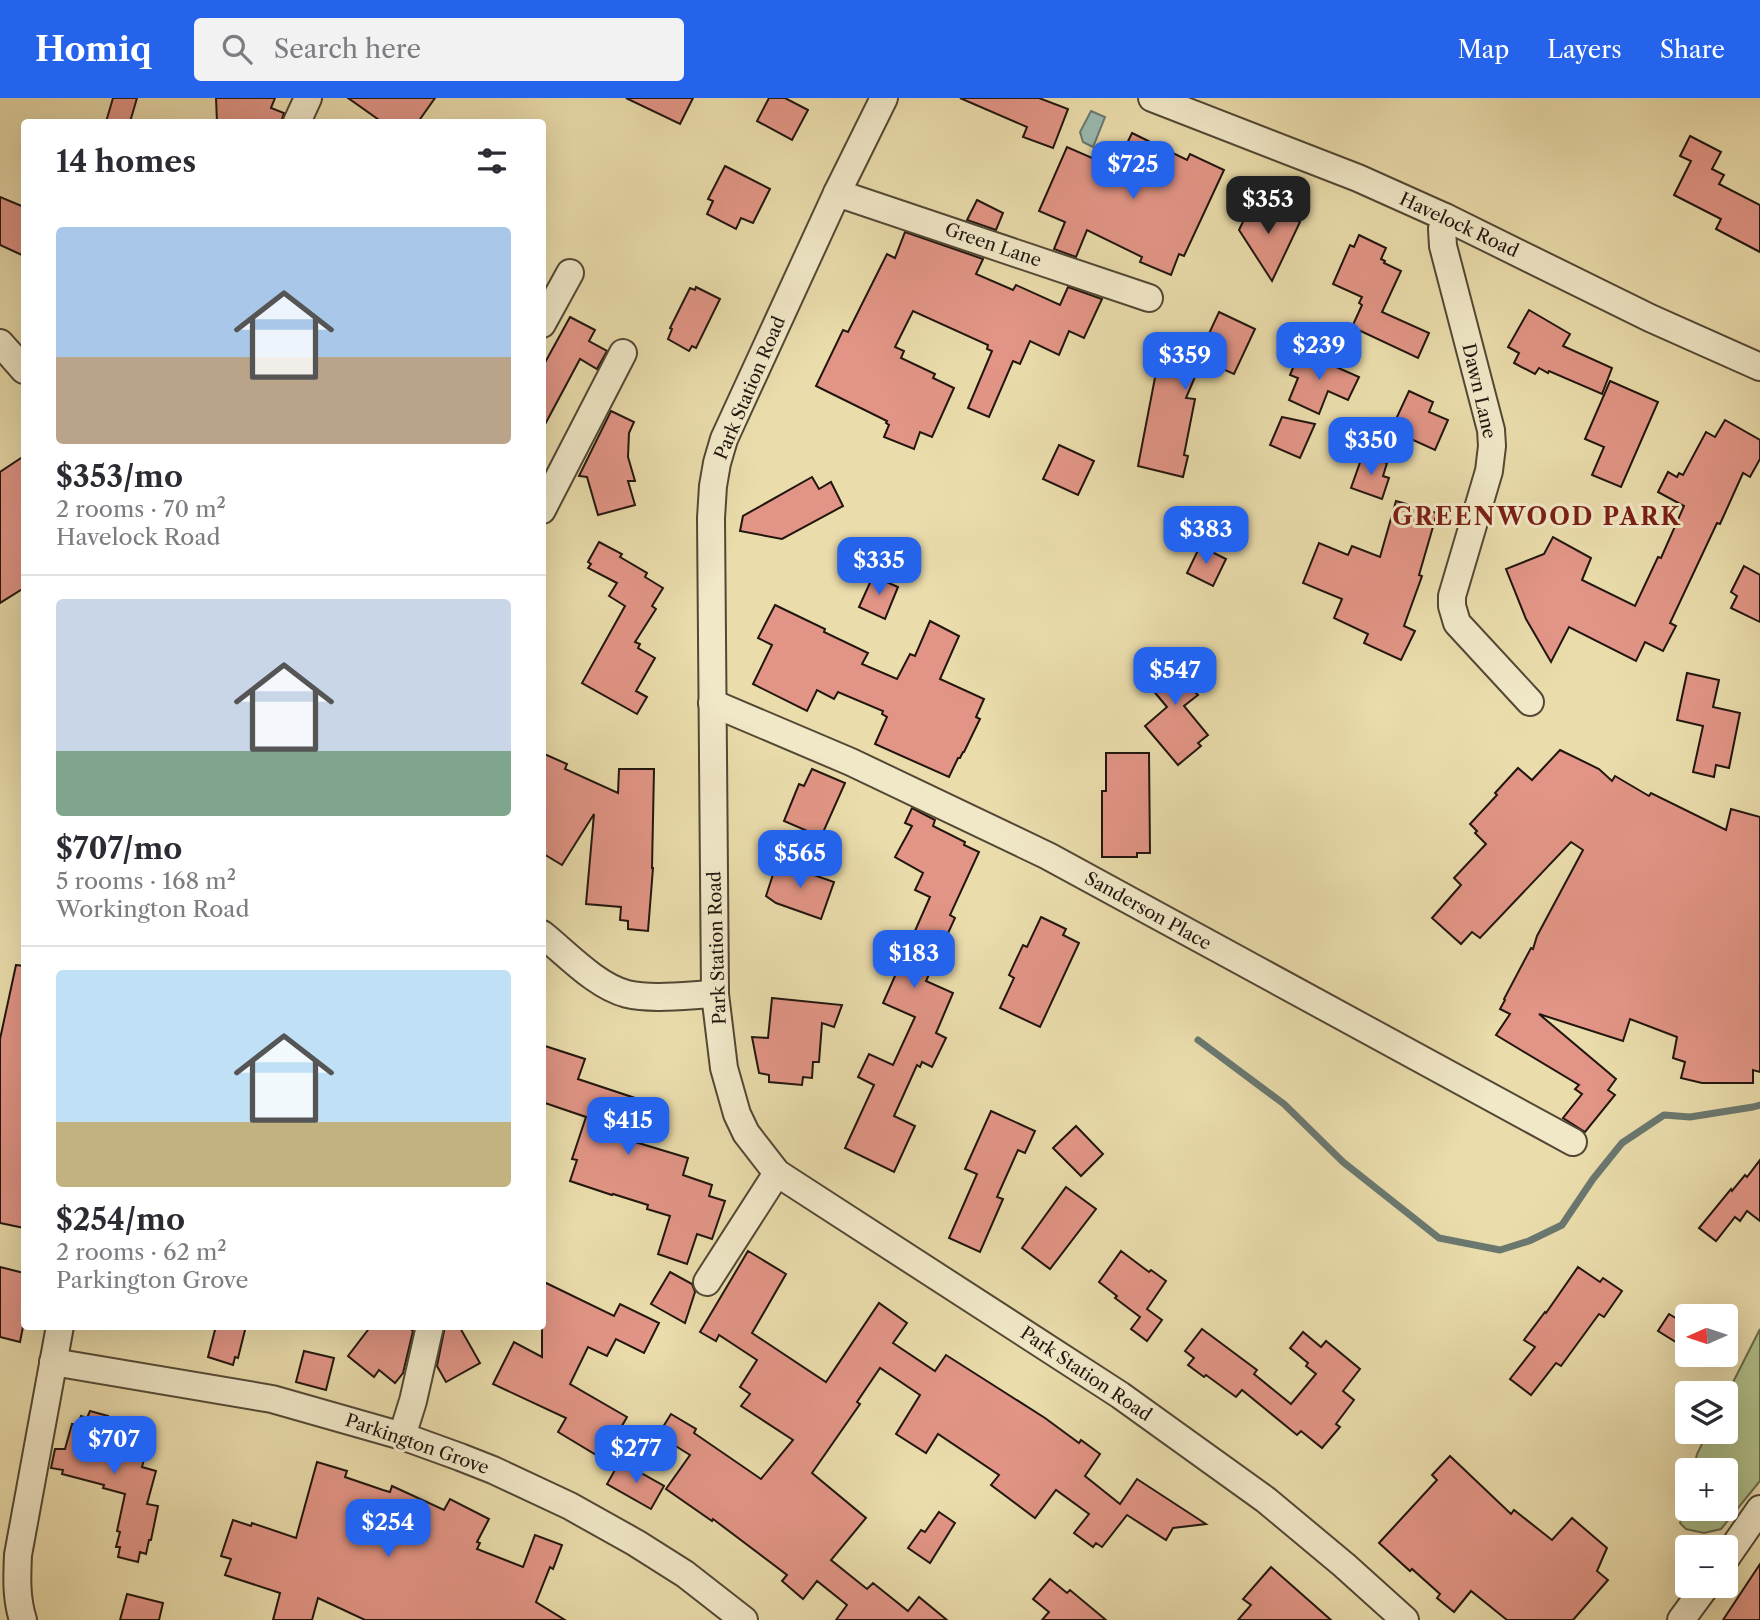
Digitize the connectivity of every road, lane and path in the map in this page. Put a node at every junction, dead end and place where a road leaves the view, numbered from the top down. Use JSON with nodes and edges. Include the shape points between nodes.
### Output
{"nodes":[{"id":1,"x":308,"y":98,"type":"edge"},
{"id":2,"x":884,"y":98,"type":"edge"},
{"id":3,"x":1152,"y":98,"type":"edge"},
{"id":4,"x":298,"y":119,"type":"edge"},
{"id":5,"x":837,"y":193,"type":"junction"},
{"id":6,"x":1445,"y":217,"type":"junction"},
{"id":7,"x":570,"y":273,"type":"dead end"},
{"id":8,"x":1149,"y":298,"type":"dead end"},
{"id":9,"x":546,"y":317,"type":"edge"},
{"id":10,"x":0,"y":343,"type":"edge"},
{"id":11,"x":623,"y":353,"type":"dead end"},
{"id":12,"x":21,"y":367,"type":"edge"},
{"id":13,"x":1760,"y":367,"type":"edge"},
{"id":14,"x":546,"y":502,"type":"edge"},
{"id":15,"x":1530,"y":702,"type":"dead end"},
{"id":16,"x":712,"y":703,"type":"junction"},
{"id":17,"x":546,"y":937,"type":"edge"},
{"id":18,"x":715,"y":994,"type":"junction"},
{"id":19,"x":1573,"y":1142,"type":"dead end"},
{"id":20,"x":777,"y":1173,"type":"junction"},
{"id":21,"x":706,"y":1282,"type":"dead end"},
{"id":22,"x":59,"y":1330,"type":"edge"},
{"id":23,"x":429,"y":1330,"type":"edge"},
{"id":24,"x":53,"y":1362,"type":"junction"},
{"id":25,"x":402,"y":1436,"type":"junction"},
{"id":26,"x":1760,"y":1509,"type":"edge"},
{"id":27,"x":1738,"y":1541,"type":"edge"},
{"id":28,"x":8,"y":1584,"type":"edge"},
{"id":29,"x":1697,"y":1598,"type":"edge"},
{"id":30,"x":23,"y":1620,"type":"edge"},
{"id":31,"x":744,"y":1620,"type":"edge"},
{"id":32,"x":1405,"y":1620,"type":"edge"},
{"id":33,"x":1681,"y":1620,"type":"edge"}],
"edges":[{"from":1,"to":4,"type":"street"},
{"from":2,"to":5,"type":"street","name":"Park Station Road"},
{"from":3,"to":6,"type":"street","name":"Havelock Road"},
{"from":5,"to":8,"type":"street","name":"Green Lane"},
{"from":5,"to":16,"type":"street","name":"Park Station Road","via":[[717,463],[711,518]]},
{"from":6,"to":13,"type":"street","name":"Havelock Road"},
{"from":6,"to":15,"type":"street","name":"Dawn Lane","via":[[1443,246],[1492,446],[1452,606],[1457,623]]},
{"from":7,"to":9,"type":"street"},
{"from":10,"to":12,"type":"street"},
{"from":11,"to":14,"type":"street"},
{"from":16,"to":18,"type":"street","name":"Park Station Road"},
{"from":16,"to":19,"type":"street","name":"Sanderson Place","via":[[851,762],[1048,856]]},
{"from":17,"to":18,"type":"street","via":[[597,979],[627,994]]},
{"from":18,"to":20,"type":"street","name":"Park Station Road","via":[[724,1068],[737,1114]]},
{"from":20,"to":21,"type":"street"},
{"from":20,"to":32,"type":"street","name":"Park Station Road","via":[[1120,1395],[1266,1500]]},
{"from":22,"to":24,"type":"street"},
{"from":23,"to":25,"type":"street"},
{"from":24,"to":25,"type":"street","name":"Parkington Grove","via":[[272,1399]]},
{"from":24,"to":28,"type":"street","via":[[18,1555]]},
{"from":25,"to":31,"type":"street","name":"Parkington Grove","via":[[493,1470],[570,1506],[685,1574]]},
{"from":26,"to":27,"type":"street"},
{"from":28,"to":30,"type":"street"},
{"from":29,"to":33,"type":"street"}]}
